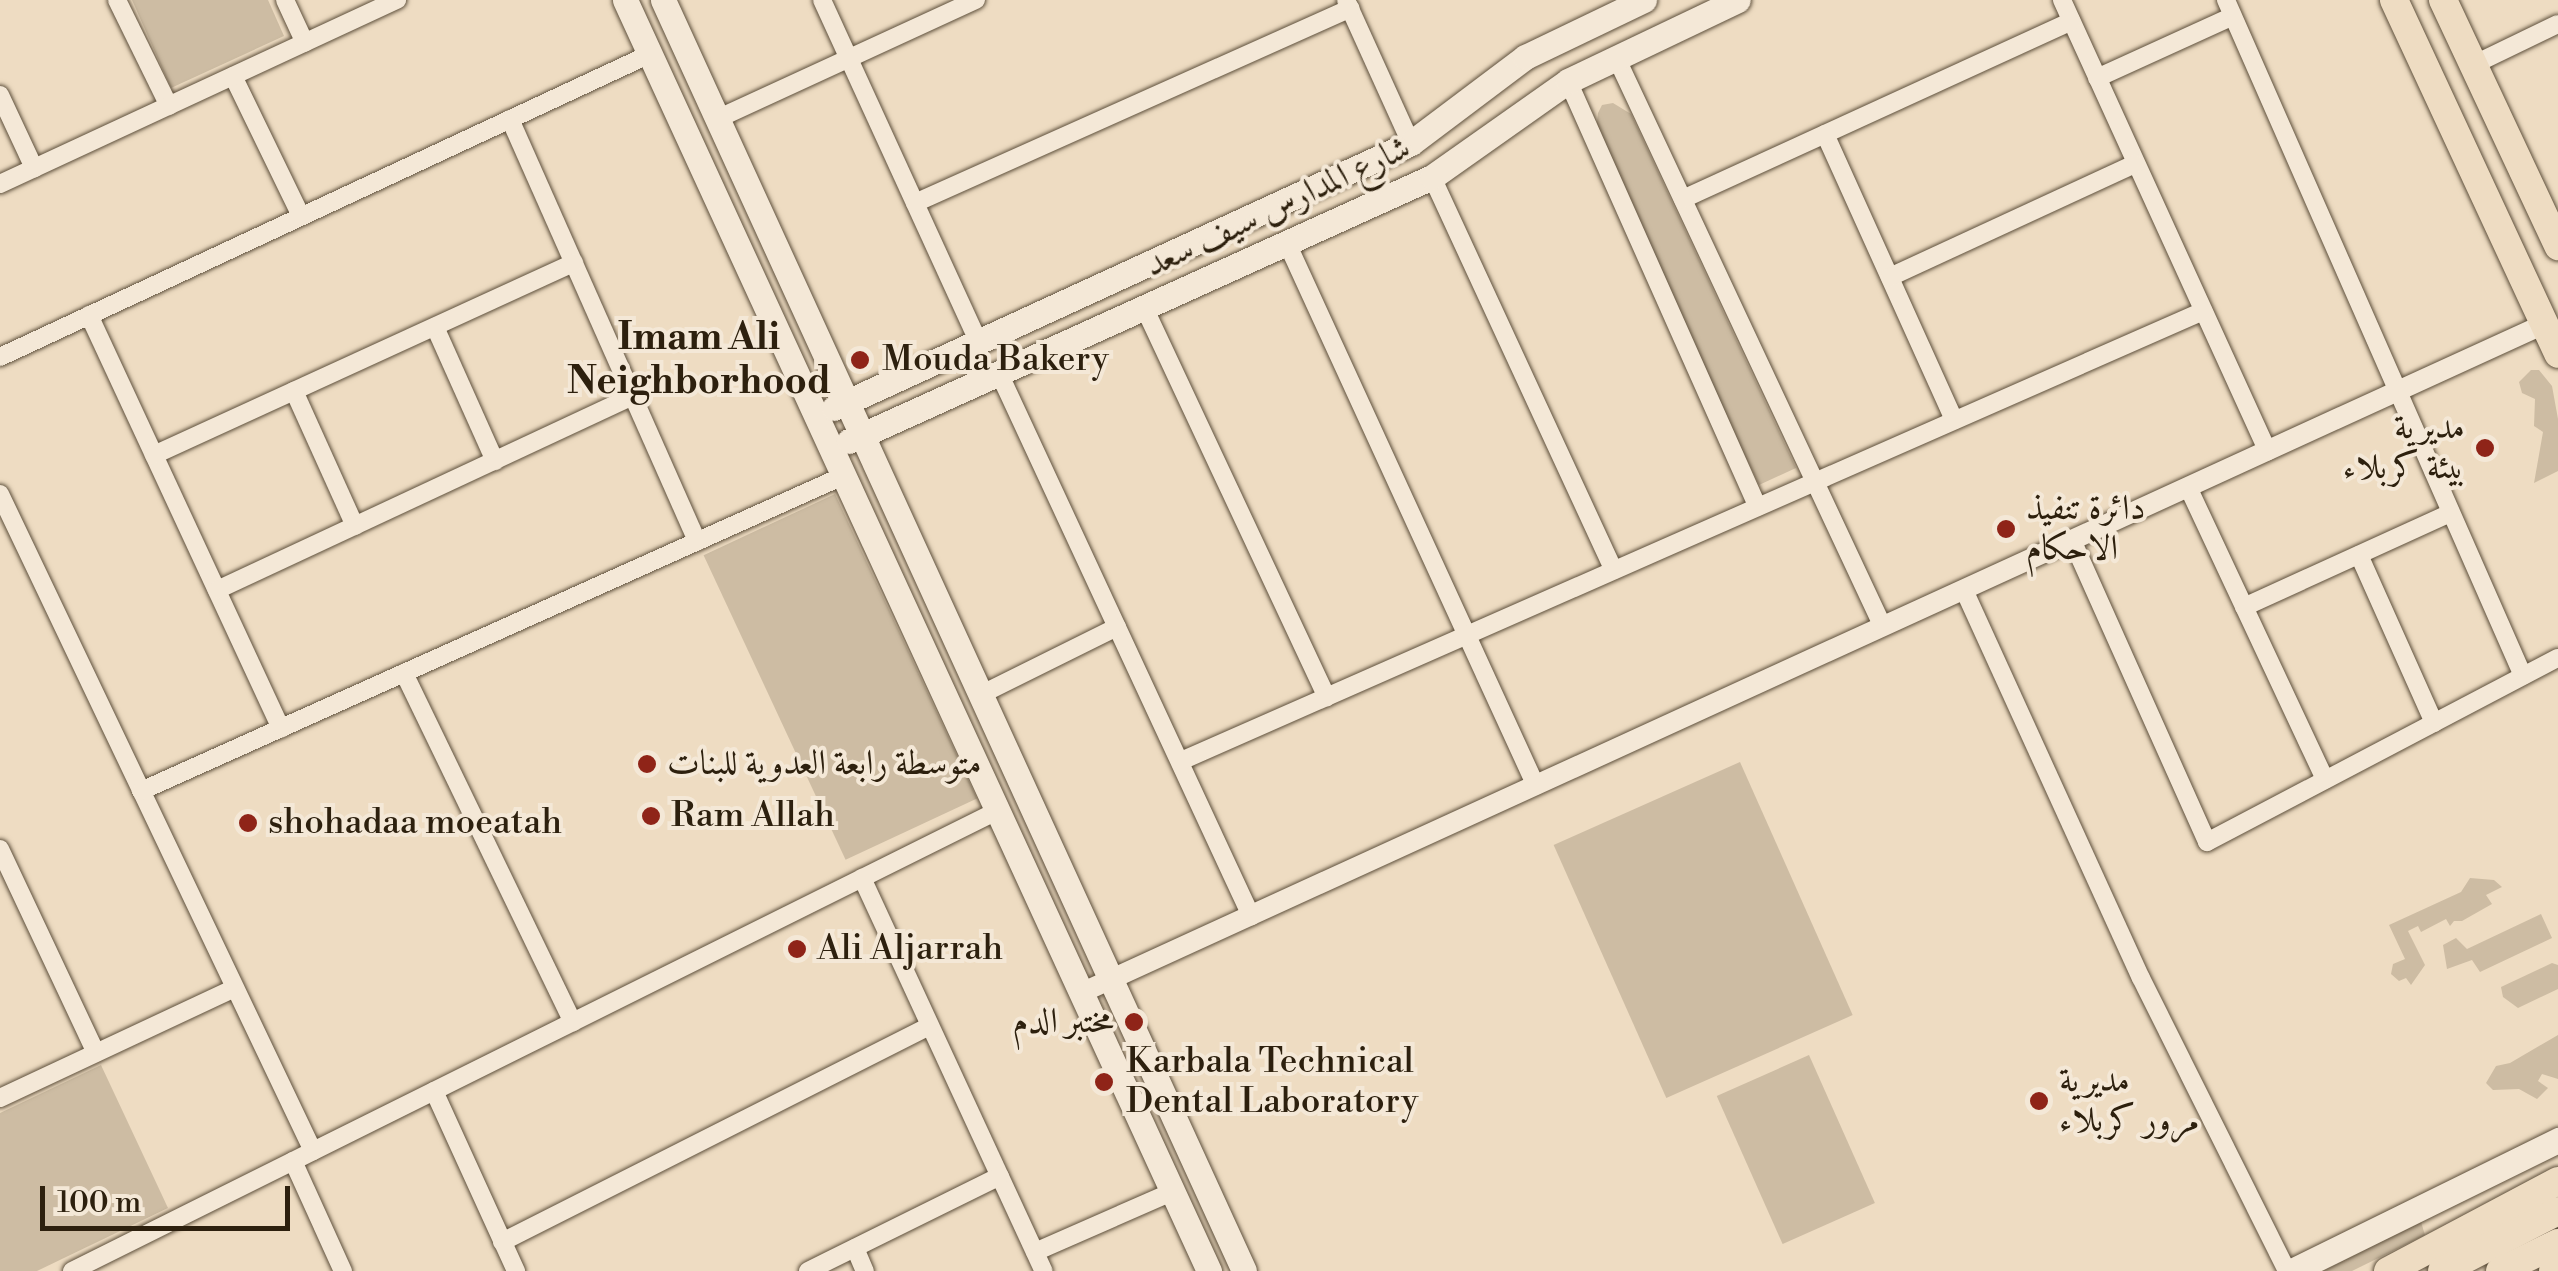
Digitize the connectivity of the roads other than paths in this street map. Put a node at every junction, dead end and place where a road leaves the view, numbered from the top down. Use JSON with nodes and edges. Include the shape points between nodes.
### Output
{"nodes":[{"id":1,"x":118,"y":0,"type":"edge"},
{"id":2,"x":285,"y":0,"type":"edge"},
{"id":3,"x":397,"y":0,"type":"edge"},
{"id":4,"x":625,"y":0,"type":"edge"},
{"id":5,"x":663,"y":0,"type":"edge"},
{"id":6,"x":822,"y":0,"type":"edge"},
{"id":7,"x":976,"y":0,"type":"edge"},
{"id":8,"x":1644,"y":0,"type":"edge"},
{"id":9,"x":1738,"y":0,"type":"edge"},
{"id":10,"x":2062,"y":0,"type":"edge"},
{"id":11,"x":2394,"y":0,"type":"edge"},
{"id":12,"x":2443,"y":0,"type":"edge"},
{"id":13,"x":1348,"y":4,"type":"edge"},
{"id":14,"x":2230,"y":8,"type":"edge"},
{"id":15,"x":2071,"y":21,"type":"junction"},
{"id":16,"x":2558,"y":24,"type":"edge"},
{"id":17,"x":304,"y":43,"type":"junction"},
{"id":18,"x":650,"y":54,"type":"junction"},
{"id":19,"x":848,"y":57,"type":"junction"},
{"id":20,"x":1616,"y":57,"type":"junction"},
{"id":21,"x":2474,"y":65,"type":"junction"},
{"id":22,"x":233,"y":76,"type":"junction"},
{"id":23,"x":2097,"y":78,"type":"junction"},
{"id":24,"x":1568,"y":81,"type":"junction"},
{"id":25,"x":0,"y":95,"type":"edge"},
{"id":26,"x":168,"y":106,"type":"junction"},
{"id":27,"x":510,"y":119,"type":"junction"},
{"id":28,"x":717,"y":119,"type":"junction"},
{"id":29,"x":1825,"y":134,"type":"junction"},
{"id":30,"x":1410,"y":143,"type":"junction"},
{"id":31,"x":2135,"y":164,"type":"junction"},
{"id":32,"x":34,"y":168,"type":"junction"},
{"id":33,"x":1432,"y":177,"type":"junction"},
{"id":34,"x":0,"y":184,"type":"edge"},
{"id":35,"x":1683,"y":199,"type":"junction"},
{"id":36,"x":915,"y":203,"type":"junction"},
{"id":37,"x":301,"y":216,"type":"junction"},
{"id":38,"x":1287,"y":243,"type":"junction"},
{"id":39,"x":2558,"y":246,"type":"edge"},
{"id":40,"x":574,"y":264,"type":"junction"},
{"id":41,"x":1890,"y":276,"type":"junction"},
{"id":42,"x":1056,"y":306,"type":"junction"},
{"id":43,"x":1144,"y":307,"type":"junction"},
{"id":44,"x":2203,"y":310,"type":"junction"},
{"id":45,"x":90,"y":315,"type":"junction"},
{"id":46,"x":1023,"y":321,"type":"junction"},
{"id":47,"x":2544,"y":324,"type":"junction"},
{"id":48,"x":435,"y":327,"type":"junction"},
{"id":49,"x":1069,"y":341,"type":"junction"},
{"id":50,"x":978,"y":342,"type":"junction"},
{"id":51,"x":2558,"y":354,"type":"edge"},
{"id":52,"x":0,"y":357,"type":"edge"},
{"id":53,"x":1034,"y":357,"type":"junction"},
{"id":54,"x":999,"y":373,"type":"junction"},
{"id":55,"x":294,"y":391,"type":"junction"},
{"id":56,"x":2396,"y":392,"type":"junction"},
{"id":57,"x":632,"y":396,"type":"junction"},
{"id":58,"x":846,"y":402,"type":"junction"},
{"id":59,"x":816,"y":416,"type":"junction"},
{"id":60,"x":1954,"y":420,"type":"junction"},
{"id":61,"x":862,"y":435,"type":"junction"},
{"id":62,"x":831,"y":449,"type":"junction"},
{"id":63,"x":2268,"y":451,"type":"junction"},
{"id":64,"x":154,"y":455,"type":"junction"},
{"id":65,"x":495,"y":461,"type":"junction"},
{"id":66,"x":843,"y":476,"type":"junction"},
{"id":67,"x":1815,"y":482,"type":"junction"},
{"id":68,"x":2188,"y":487,"type":"junction"},
{"id":69,"x":0,"y":496,"type":"edge"},
{"id":70,"x":1758,"y":506,"type":"junction"},
{"id":71,"x":2448,"y":514,"type":"junction"},
{"id":72,"x":355,"y":526,"type":"junction"},
{"id":73,"x":2072,"y":540,"type":"junction"},
{"id":74,"x":697,"y":542,"type":"junction"},
{"id":75,"x":2359,"y":555,"type":"junction"},
{"id":76,"x":1614,"y":570,"type":"junction"},
{"id":77,"x":217,"y":590,"type":"junction"},
{"id":78,"x":1964,"y":590,"type":"junction"},
{"id":79,"x":2244,"y":607,"type":"junction"},
{"id":80,"x":1117,"y":627,"type":"junction"},
{"id":81,"x":1883,"y":627,"type":"junction"},
{"id":82,"x":1467,"y":635,"type":"junction"},
{"id":83,"x":2558,"y":658,"type":"edge"},
{"id":84,"x":404,"y":673,"type":"junction"},
{"id":85,"x":2522,"y":676,"type":"junction"},
{"id":86,"x":980,"y":695,"type":"junction"},
{"id":87,"x":1326,"y":697,"type":"junction"},
{"id":88,"x":2434,"y":723,"type":"junction"},
{"id":89,"x":281,"y":728,"type":"junction"},
{"id":90,"x":1181,"y":762,"type":"junction"},
{"id":91,"x":2325,"y":780,"type":"junction"},
{"id":92,"x":1536,"y":786,"type":"junction"},
{"id":93,"x":141,"y":791,"type":"junction"},
{"id":94,"x":997,"y":811,"type":"junction"},
{"id":95,"x":0,"y":849,"type":"edge"},
{"id":96,"x":862,"y":878,"type":"junction"},
{"id":97,"x":1251,"y":916,"type":"junction"},
{"id":98,"x":1111,"y":980,"type":"junction"},
{"id":99,"x":235,"y":988,"type":"junction"},
{"id":100,"x":1081,"y":994,"type":"junction"},
{"id":101,"x":572,"y":1022,"type":"junction"},
{"id":102,"x":930,"y":1026,"type":"junction"},
{"id":103,"x":96,"y":1053,"type":"junction"},
{"id":104,"x":434,"y":1091,"type":"junction"},
{"id":105,"x":0,"y":1098,"type":"edge"},
{"id":106,"x":2558,"y":1140,"type":"edge"},
{"id":107,"x":313,"y":1152,"type":"junction"},
{"id":108,"x":293,"y":1161,"type":"junction"},
{"id":109,"x":1000,"y":1176,"type":"junction"},
{"id":110,"x":2558,"y":1182,"type":"edge"},
{"id":111,"x":1172,"y":1192,"type":"junction"},
{"id":112,"x":2558,"y":1211,"type":"edge"},
{"id":113,"x":502,"y":1242,"type":"junction"},
{"id":114,"x":2558,"y":1244,"type":"edge"},
{"id":115,"x":855,"y":1248,"type":"junction"},
{"id":116,"x":1035,"y":1252,"type":"junction"},
{"id":117,"x":102,"y":1264,"type":"edge"},
{"id":118,"x":72,"y":1271,"type":"edge"},
{"id":119,"x":343,"y":1271,"type":"edge"},
{"id":120,"x":516,"y":1271,"type":"edge"},
{"id":121,"x":808,"y":1271,"type":"edge"},
{"id":122,"x":865,"y":1271,"type":"edge"},
{"id":123,"x":1044,"y":1271,"type":"edge"},
{"id":124,"x":1208,"y":1271,"type":"edge"},
{"id":125,"x":1244,"y":1271,"type":"edge"},
{"id":126,"x":2289,"y":1271,"type":"edge"},
{"id":127,"x":2388,"y":1271,"type":"edge"},
{"id":128,"x":2442,"y":1271,"type":"edge"},
{"id":129,"x":2500,"y":1271,"type":"edge"}],
"edges":[{"from":1,"to":26,"type":"street"},
{"from":2,"to":17,"type":"street"},
{"from":3,"to":17,"type":"street"},
{"from":4,"to":18,"type":"main road"},
{"from":5,"to":28,"type":"main road"},
{"from":6,"to":19,"type":"street"},
{"from":7,"to":19,"type":"street"},
{"from":8,"to":30,"type":"main road","name":"شارع المدارس سيف سعد","via":[[1535,51]]},
{"from":9,"to":20,"type":"main road","name":"شارع المدارس سيف سعد"},
{"from":10,"to":15,"type":"street"},
{"from":11,"to":47,"type":"main road"},
{"from":12,"to":21,"type":"main road"},
{"from":13,"to":30,"type":"street"},
{"from":13,"to":36,"type":"street"},
{"from":14,"to":23,"type":"street"},
{"from":14,"to":56,"type":"street"},
{"from":15,"to":23,"type":"street"},
{"from":15,"to":29,"type":"street"},
{"from":16,"to":21,"type":"street"},
{"from":17,"to":22,"type":"street"},
{"from":18,"to":27,"type":"street"},
{"from":18,"to":59,"type":"main road"},
{"from":19,"to":28,"type":"street"},
{"from":19,"to":36,"type":"street"},
{"from":20,"to":24,"type":"main road","name":"شارع المدارس سيف سعد"},
{"from":20,"to":35,"type":"street"},
{"from":21,"to":39,"type":"main road"},
{"from":22,"to":26,"type":"street"},
{"from":22,"to":37,"type":"street"},
{"from":23,"to":31,"type":"street"},
{"from":24,"to":33,"type":"main road","name":"شارع المدارس سيف سعد"},
{"from":24,"to":70,"type":"street"},
{"from":25,"to":32,"type":"street"},
{"from":26,"to":32,"type":"street"},
{"from":27,"to":37,"type":"street"},
{"from":27,"to":40,"type":"street"},
{"from":28,"to":58,"type":"main road"},
{"from":29,"to":35,"type":"street"},
{"from":29,"to":41,"type":"street"},
{"from":30,"to":42,"type":"main road","name":"شارع المدارس سيف سعد"},
{"from":31,"to":41,"type":"street"},
{"from":31,"to":44,"type":"street"},
{"from":32,"to":34,"type":"street"},
{"from":33,"to":38,"type":"main road","name":"شارع المدارس سيف سعد"},
{"from":33,"to":76,"type":"street"},
{"from":35,"to":67,"type":"street"},
{"from":36,"to":50,"type":"street"},
{"from":37,"to":45,"type":"street"},
{"from":38,"to":43,"type":"main road","name":"شارع المدارس سيف سعد"},
{"from":38,"to":82,"type":"street"},
{"from":40,"to":48,"type":"street"},
{"from":40,"to":57,"type":"street"},
{"from":41,"to":60,"type":"street"},
{"from":42,"to":46,"type":"main road","name":"شارع المدارس سيف سعد"},
{"from":42,"to":49,"type":"main road","via":[[1053,323]]},
{"from":43,"to":49,"type":"main road","name":"شارع المدارس سيف سعد"},
{"from":43,"to":87,"type":"street"},
{"from":44,"to":60,"type":"street"},
{"from":44,"to":63,"type":"street"},
{"from":45,"to":52,"type":"street"},
{"from":45,"to":64,"type":"street"},
{"from":46,"to":50,"type":"main road","name":"شارع المدارس سيف سعد"},
{"from":46,"to":53,"type":"main road","via":[[1035,332]]},
{"from":47,"to":51,"type":"main road"},
{"from":47,"to":56,"type":"street"},
{"from":48,"to":55,"type":"street"},
{"from":48,"to":65,"type":"street"},
{"from":49,"to":53,"type":"main road","name":"شارع المدارس سيف سعد"},
{"from":50,"to":58,"type":"main road","name":"شارع المدارس سيف سعد"},
{"from":53,"to":54,"type":"main road","name":"شارع المدارس سيف سعد"},
{"from":54,"to":61,"type":"main road","name":"شارع المدارس سيف سعد"},
{"from":54,"to":80,"type":"street"},
{"from":55,"to":64,"type":"street"},
{"from":55,"to":72,"type":"street"},
{"from":56,"to":63,"type":"street"},
{"from":56,"to":71,"type":"street"},
{"from":57,"to":65,"type":"street"},
{"from":57,"to":74,"type":"street"},
{"from":58,"to":59,"type":"main road","name":"شارع المدارس سيف سعد"},
{"from":58,"to":61,"type":"main road"},
{"from":59,"to":62,"type":"main road"},
{"from":60,"to":67,"type":"street"},
{"from":61,"to":62,"type":"main road","name":"شارع المدارس سيف سعد"},
{"from":61,"to":86,"type":"main road"},
{"from":62,"to":66,"type":"main road"},
{"from":63,"to":68,"type":"street"},
{"from":64,"to":77,"type":"street"},
{"from":65,"to":72,"type":"street"},
{"from":66,"to":74,"type":"street"},
{"from":66,"to":94,"type":"main road"},
{"from":67,"to":70,"type":"street"},
{"from":67,"to":81,"type":"street"},
{"from":68,"to":73,"type":"street"},
{"from":68,"to":79,"type":"street"},
{"from":69,"to":93,"type":"street"},
{"from":70,"to":76,"type":"street"},
{"from":71,"to":75,"type":"street"},
{"from":71,"to":85,"type":"street"},
{"from":72,"to":77,"type":"street"},
{"from":73,"to":78,"type":"street"},
{"from":73,"to":91,"type":"street","via":[[2207,842]]},
{"from":74,"to":84,"type":"street"},
{"from":75,"to":79,"type":"street"},
{"from":75,"to":88,"type":"street"},
{"from":76,"to":82,"type":"street"},
{"from":77,"to":89,"type":"street"},
{"from":78,"to":81,"type":"street"},
{"from":78,"to":126,"type":"street","via":[[2140,978]]},
{"from":79,"to":91,"type":"street"},
{"from":80,"to":86,"type":"street"},
{"from":80,"to":90,"type":"street"},
{"from":81,"to":92,"type":"street"},
{"from":82,"to":87,"type":"street"},
{"from":82,"to":92,"type":"street"},
{"from":83,"to":85,"type":"street"},
{"from":84,"to":89,"type":"street"},
{"from":84,"to":101,"type":"street"},
{"from":85,"to":88,"type":"street"},
{"from":86,"to":98,"type":"main road"},
{"from":87,"to":90,"type":"street"},
{"from":88,"to":91,"type":"street"},
{"from":89,"to":93,"type":"street"},
{"from":90,"to":97,"type":"street"},
{"from":92,"to":97,"type":"street"},
{"from":93,"to":99,"type":"street"},
{"from":94,"to":96,"type":"street"},
{"from":94,"to":100,"type":"main road"},
{"from":95,"to":103,"type":"street"},
{"from":96,"to":101,"type":"street"},
{"from":96,"to":102,"type":"street"},
{"from":97,"to":98,"type":"street"},
{"from":98,"to":100,"type":"street"},
{"from":98,"to":125,"type":"main road"},
{"from":99,"to":103,"type":"street"},
{"from":99,"to":107,"type":"street"},
{"from":100,"to":111,"type":"main road"},
{"from":101,"to":104,"type":"street"},
{"from":102,"to":109,"type":"street"},
{"from":102,"to":113,"type":"street"},
{"from":103,"to":105,"type":"street"},
{"from":104,"to":107,"type":"street"},
{"from":104,"to":113,"type":"street"},
{"from":106,"to":126,"type":"main road"},
{"from":107,"to":108,"type":"street"},
{"from":108,"to":117,"type":"street"},
{"from":108,"to":119,"type":"street"},
{"from":109,"to":115,"type":"street"},
{"from":109,"to":116,"type":"street"},
{"from":110,"to":127,"type":"main road"},
{"from":111,"to":116,"type":"street"},
{"from":111,"to":124,"type":"main road"},
{"from":112,"to":128,"type":"main road"},
{"from":113,"to":120,"type":"street"},
{"from":114,"to":129,"type":"main road"},
{"from":115,"to":121,"type":"street"},
{"from":115,"to":122,"type":"street"},
{"from":116,"to":123,"type":"street"},
{"from":117,"to":118,"type":"street"}]}
